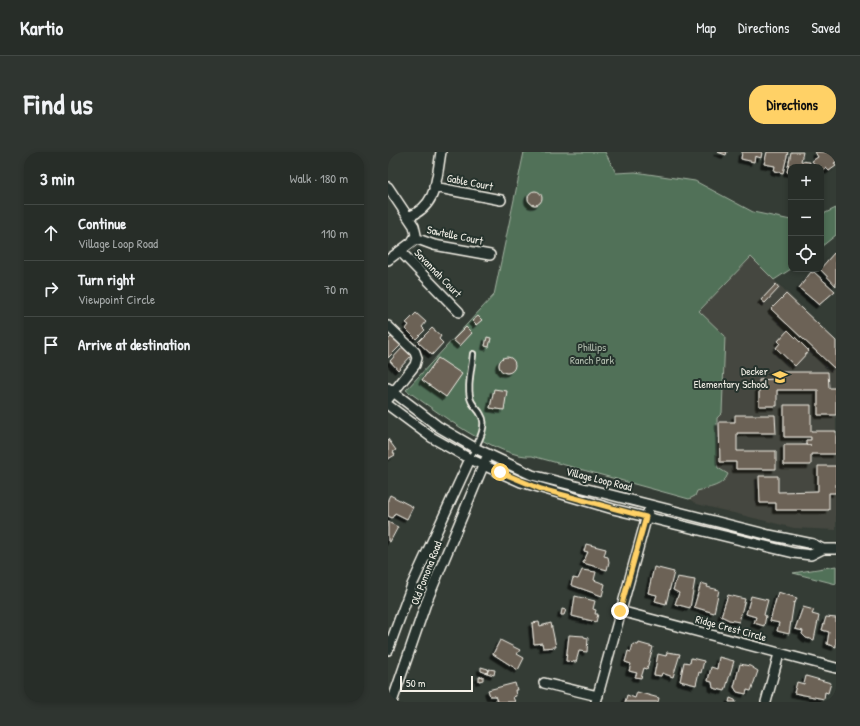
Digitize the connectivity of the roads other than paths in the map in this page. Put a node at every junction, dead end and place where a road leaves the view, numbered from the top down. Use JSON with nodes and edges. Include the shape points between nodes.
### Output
{"nodes":[{"id":1,"x":441,"y":152,"type":"edge"},
{"id":2,"x":388,"y":187,"type":"edge"},
{"id":3,"x":434,"y":187,"type":"junction"},
{"id":4,"x":501,"y":200,"type":"dead end"},
{"id":5,"x":408,"y":217,"type":"junction"},
{"id":6,"x":415,"y":238,"type":"junction"},
{"id":7,"x":400,"y":251,"type":"junction"},
{"id":8,"x":490,"y":255,"type":"dead end"},
{"id":9,"x":388,"y":260,"type":"edge"},
{"id":10,"x":460,"y":312,"type":"dead end"},
{"id":11,"x":388,"y":326,"type":"edge"},
{"id":12,"x":473,"y":354,"type":"dead end"},
{"id":13,"x":390,"y":393,"type":"edge"},
{"id":14,"x":388,"y":405,"type":"edge"},
{"id":15,"x":475,"y":448,"type":"junction"},
{"id":16,"x":489,"y":454,"type":"junction"},
{"id":17,"x":470,"y":459,"type":"junction"},
{"id":18,"x":484,"y":465,"type":"junction"},
{"id":19,"x":650,"y":505,"type":"junction"},
{"id":20,"x":646,"y":517,"type":"junction"},
{"id":21,"x":823,"y":549,"type":"junction"},
{"id":22,"x":836,"y":549,"type":"edge"},
{"id":23,"x":620,"y":611,"type":"junction"},
{"id":24,"x":388,"y":650,"type":"edge"},
{"id":25,"x":779,"y":654,"type":"junction"},
{"id":26,"x":836,"y":668,"type":"edge"},
{"id":27,"x":544,"y":683,"type":"dead end"},
{"id":28,"x":597,"y":699,"type":"edge"},
{"id":29,"x":392,"y":702,"type":"edge"},
{"id":30,"x":766,"y":702,"type":"edge"}],
"edges":[{"from":1,"to":3,"type":"street"},
{"from":2,"to":5,"type":"street"},
{"from":3,"to":4,"type":"street","name":"Gable Court"},
{"from":3,"to":5,"type":"street","via":[[427,205]]},
{"from":5,"to":6,"type":"street","via":[[416,230]]},
{"from":6,"to":7,"type":"street"},
{"from":6,"to":8,"type":"street","name":"Sawtelle Court","via":[[434,245]]},
{"from":7,"to":9,"type":"street"},
{"from":7,"to":10,"type":"street","name":"Savannah Court"},
{"from":11,"to":13,"type":"street","via":[[415,352],[417,358],[415,365]]},
{"from":12,"to":15,"type":"lane","via":[[469,396],[484,422]]},
{"from":13,"to":15,"type":"street","name":"Village Loop Road"},
{"from":14,"to":17,"type":"street","name":"Village Loop Road","via":[[431,437]]},
{"from":15,"to":16,"type":"street","name":"Village Loop Road"},
{"from":15,"to":17,"type":"lane"},
{"from":16,"to":18,"type":"street","name":"Old Pomona Road"},
{"from":16,"to":19,"type":"street","name":"Village Loop Road","via":[[532,474]]},
{"from":17,"to":18,"type":"street","name":"Village Loop Road"},
{"from":17,"to":24,"type":"street","name":"Old Pomona Road","via":[[412,585]]},
{"from":18,"to":20,"type":"street","name":"Village Loop Road","via":[[541,489]]},
{"from":18,"to":29,"type":"street","name":"Old Pomona Road","via":[[426,604]]},
{"from":19,"to":20,"type":"street"},
{"from":19,"to":21,"type":"street","name":"Village Loop Road","via":[[814,544]]},
{"from":20,"to":21,"type":"street","name":"Village Loop Road","via":[[794,553],[811,555]]},
{"from":20,"to":23,"type":"street"},
{"from":21,"to":22,"type":"street","name":"Village Loop Road"},
{"from":23,"to":25,"type":"street","name":"Ridge Crest Circle"},
{"from":23,"to":28,"type":"street"},
{"from":25,"to":26,"type":"street","name":"Ridge Crest Circle"},
{"from":25,"to":30,"type":"street"},
{"from":27,"to":28,"type":"street"}]}
